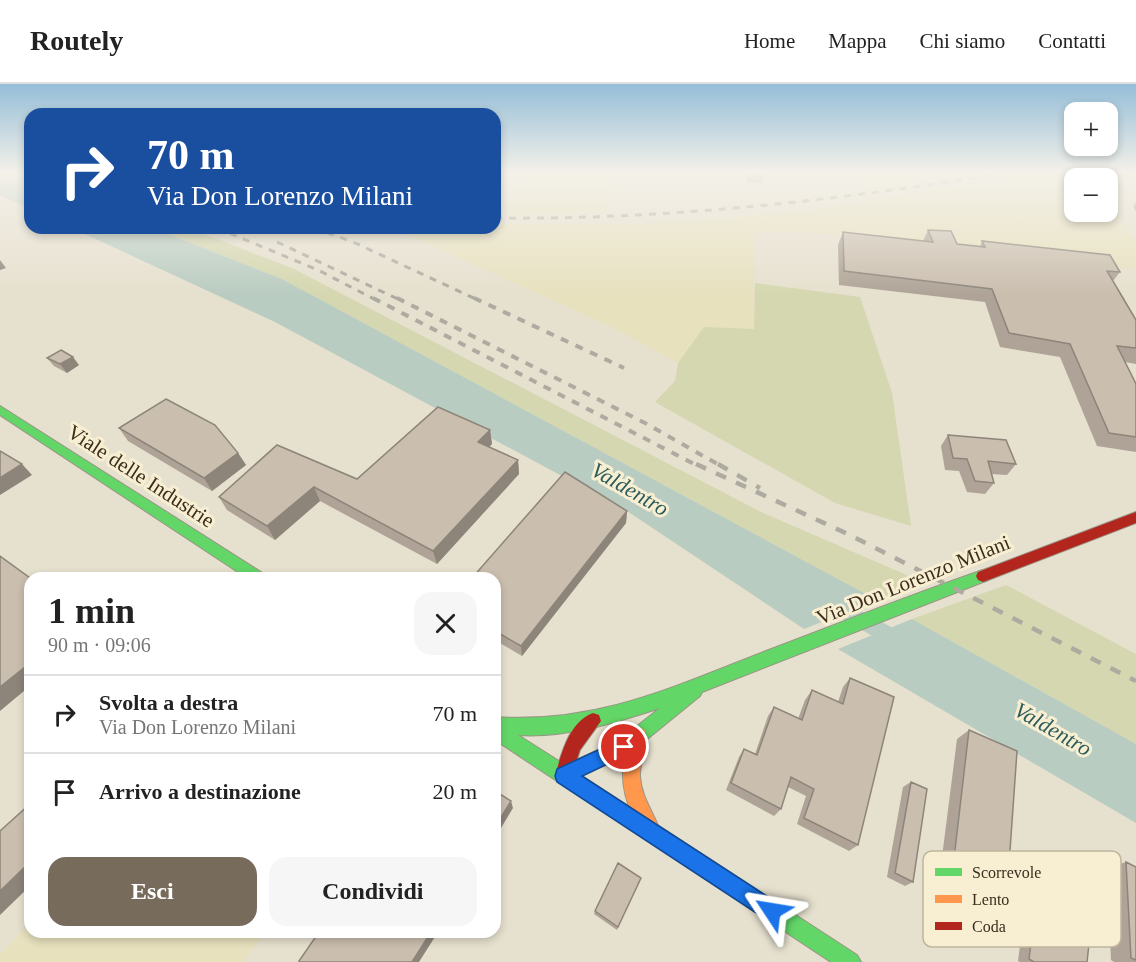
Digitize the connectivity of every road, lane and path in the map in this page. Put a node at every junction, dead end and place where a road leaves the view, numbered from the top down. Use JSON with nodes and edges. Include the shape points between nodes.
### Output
{"nodes":[{"id":1,"x":4,"y":417,"type":"edge"},
{"id":2,"x":1136,"y":516,"type":"edge"},
{"id":3,"x":249,"y":572,"type":"edge"},
{"id":4,"x":705,"y":682,"type":"junction"},
{"id":5,"x":592,"y":721,"type":"junction"},
{"id":6,"x":501,"y":726,"type":"edge"},
{"id":7,"x":501,"y":734,"type":"edge"},
{"id":8,"x":639,"y":736,"type":"junction"},
{"id":9,"x":564,"y":776,"type":"junction"},
{"id":10,"x":655,"y":835,"type":"junction"},
{"id":11,"x":850,"y":962,"type":"edge"}],
"edges":[{"from":1,"to":3,"type":"main road","name":"Viale delle Industrie"},
{"from":2,"to":4,"type":"main road","name":"Via Don Lorenzo Milani"},
{"from":4,"to":5,"type":"main road","name":"Via Don Lorenzo Milani"},
{"from":4,"to":8,"type":"main road","name":"Via Don Lorenzo Milani"},
{"from":5,"to":6,"type":"main road","name":"Via Don Lorenzo Milani","via":[[521,729]]},
{"from":5,"to":9,"type":"main road","via":[[573,745]]},
{"from":7,"to":9,"type":"main road"},
{"from":8,"to":9,"type":"main road","name":"Via Don Lorenzo Milani","via":[[601,760]]},
{"from":8,"to":10,"type":"main road","name":"Via Don Lorenzo Milani","via":[[628,765],[629,784],[636,805]]},
{"from":9,"to":10,"type":"main road"},
{"from":10,"to":11,"type":"main road"}]}
